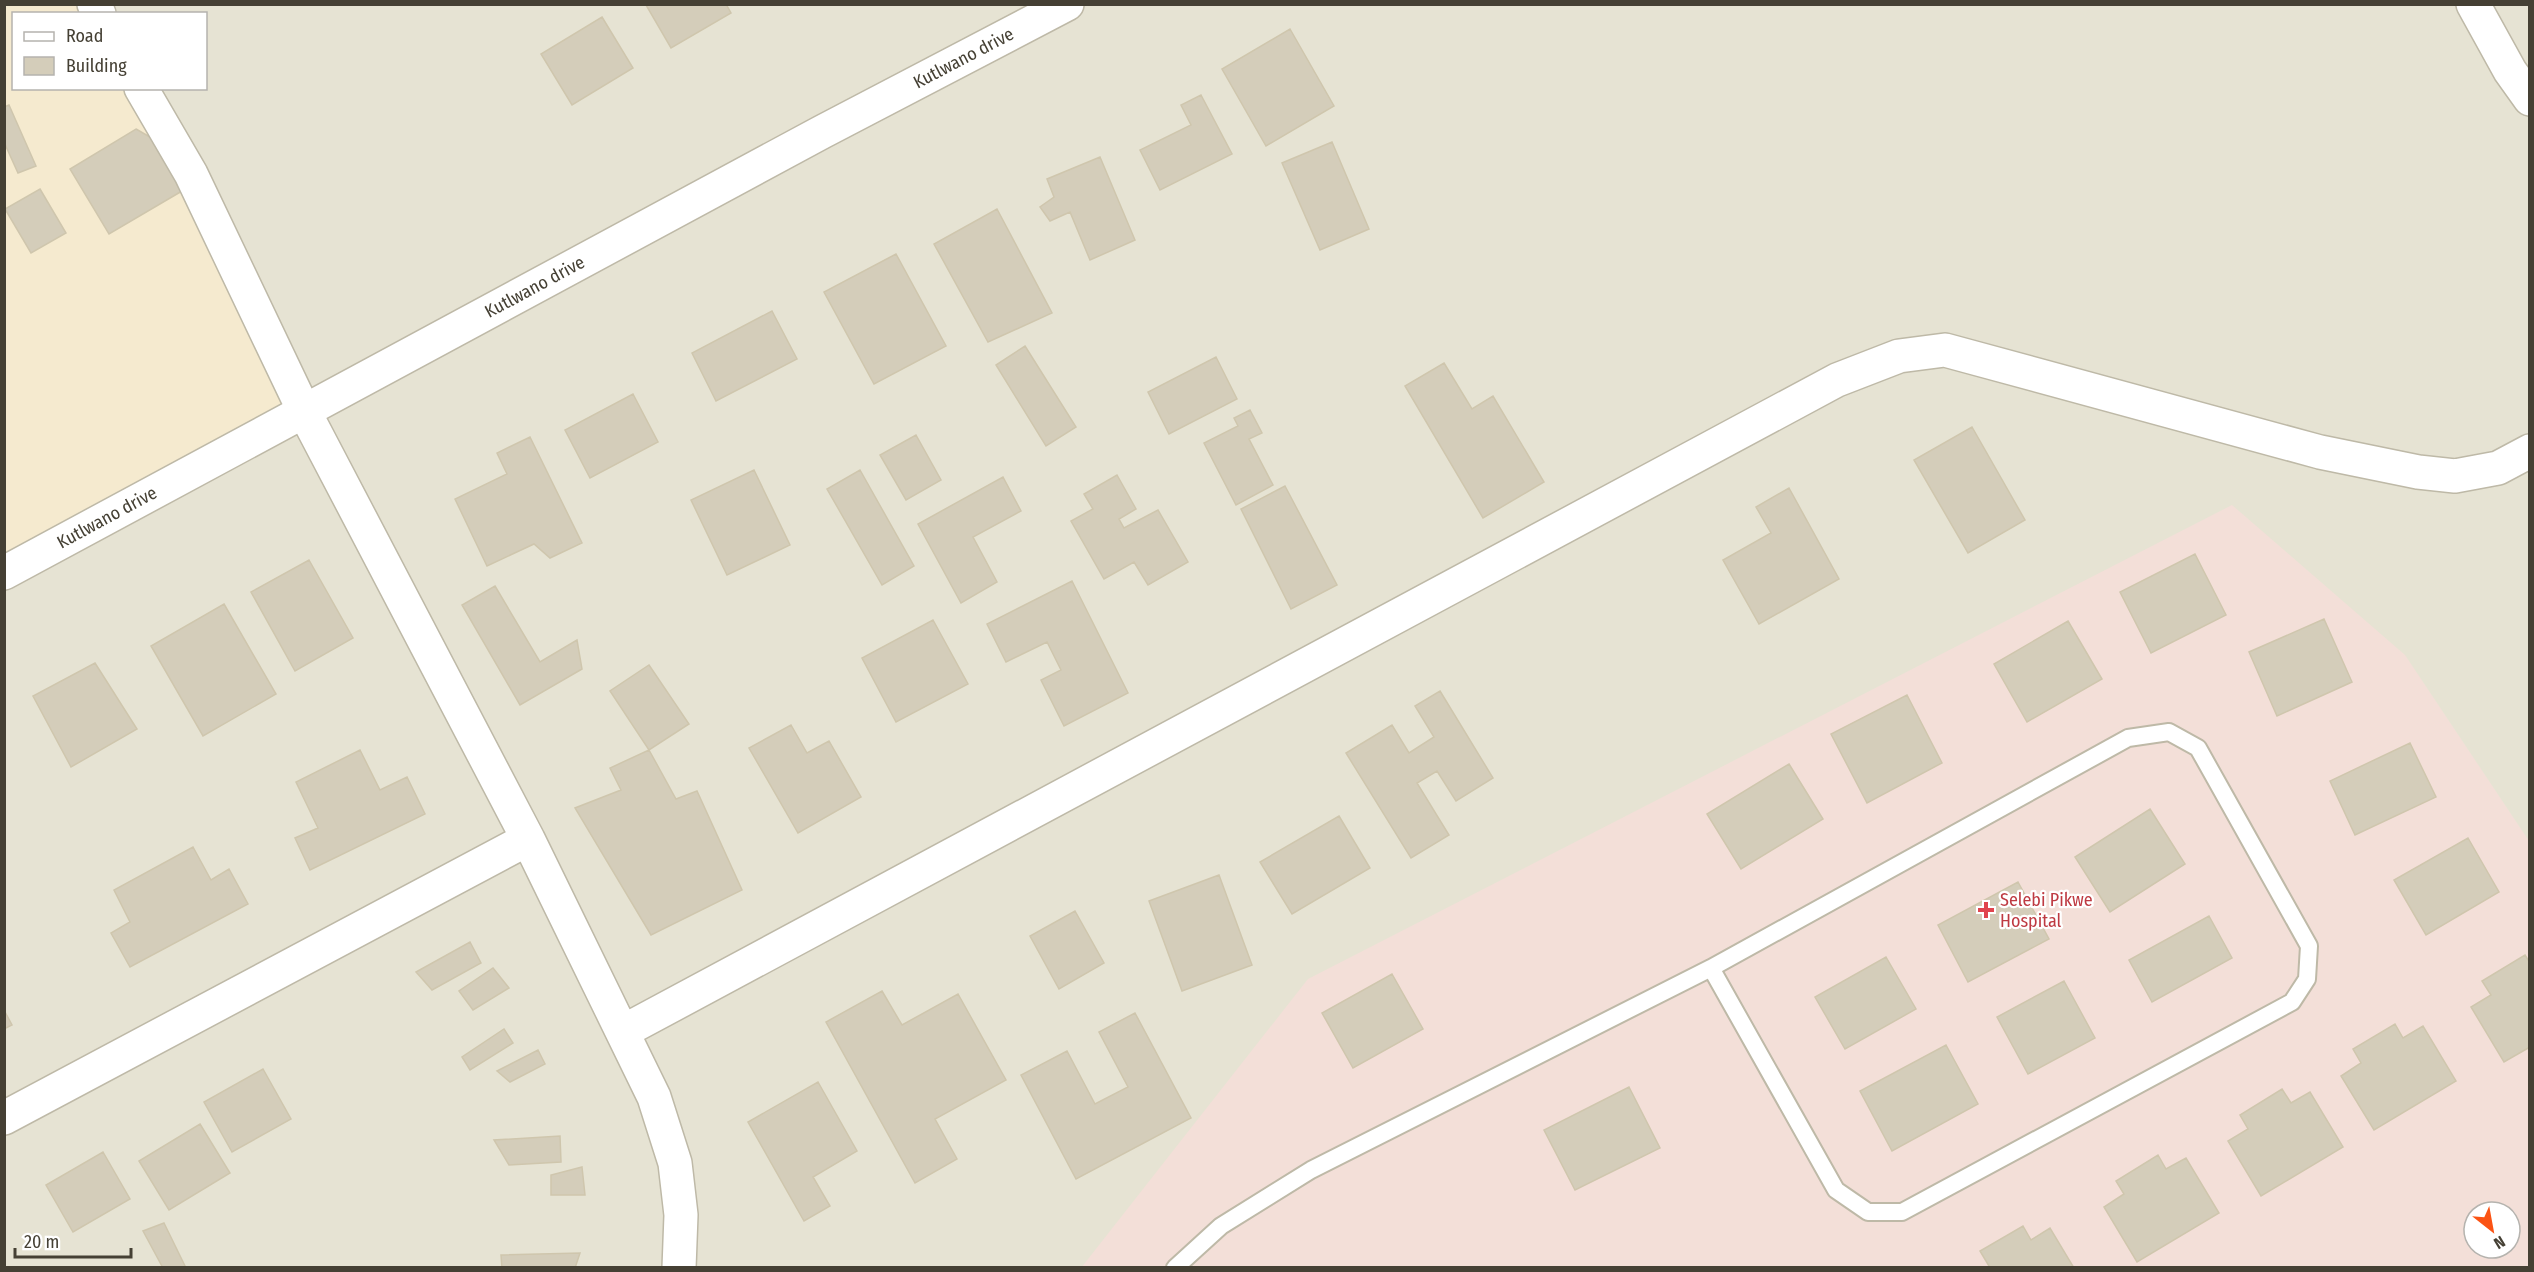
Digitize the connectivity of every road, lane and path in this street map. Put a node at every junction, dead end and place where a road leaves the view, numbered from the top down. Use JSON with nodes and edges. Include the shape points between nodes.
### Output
{"nodes":[{"id":1,"x":1067,"y":4,"type":"edge"},
{"id":2,"x":2473,"y":4,"type":"edge"},
{"id":3,"x":142,"y":90,"type":"edge"},
{"id":4,"x":2529,"y":99,"type":"edge"},
{"id":5,"x":304,"y":411,"type":"junction"},
{"id":6,"x":2529,"y":451,"type":"edge"},
{"id":7,"x":4,"y":573,"type":"edge"},
{"id":8,"x":528,"y":839,"type":"junction"},
{"id":9,"x":1711,"y":968,"type":"junction"},
{"id":10,"x":624,"y":1031,"type":"junction"},
{"id":11,"x":4,"y":1118,"type":"edge"},
{"id":12,"x":679,"y":1268,"type":"edge"},
{"id":13,"x":1176,"y":1268,"type":"edge"}],
"edges":[{"from":1,"to":5,"type":"street","name":"Kutlwano drive"},
{"from":2,"to":4,"type":"street"},
{"from":3,"to":5,"type":"street","via":[[191,174]]},
{"from":5,"to":7,"type":"street","name":"Kutlwano drive"},
{"from":5,"to":8,"type":"street"},
{"from":6,"to":10,"type":"street","via":[[2498,468],[2455,476],[2418,472],[2320,452],[1946,350],[1899,356],[1837,380]]},
{"from":8,"to":10,"type":"street"},
{"from":8,"to":11,"type":"street"},
{"from":9,"to":9,"type":"lane","via":[[2128,738],[2169,732],[2198,748],[2309,946],[2307,979],[2292,1002],[1902,1212],[1868,1212],[1836,1190]]},
{"from":9,"to":13,"type":"lane","via":[[1311,1170],[1221,1227]]},
{"from":10,"to":12,"type":"street","via":[[654,1097],[675,1163],[681,1215]]}]}
